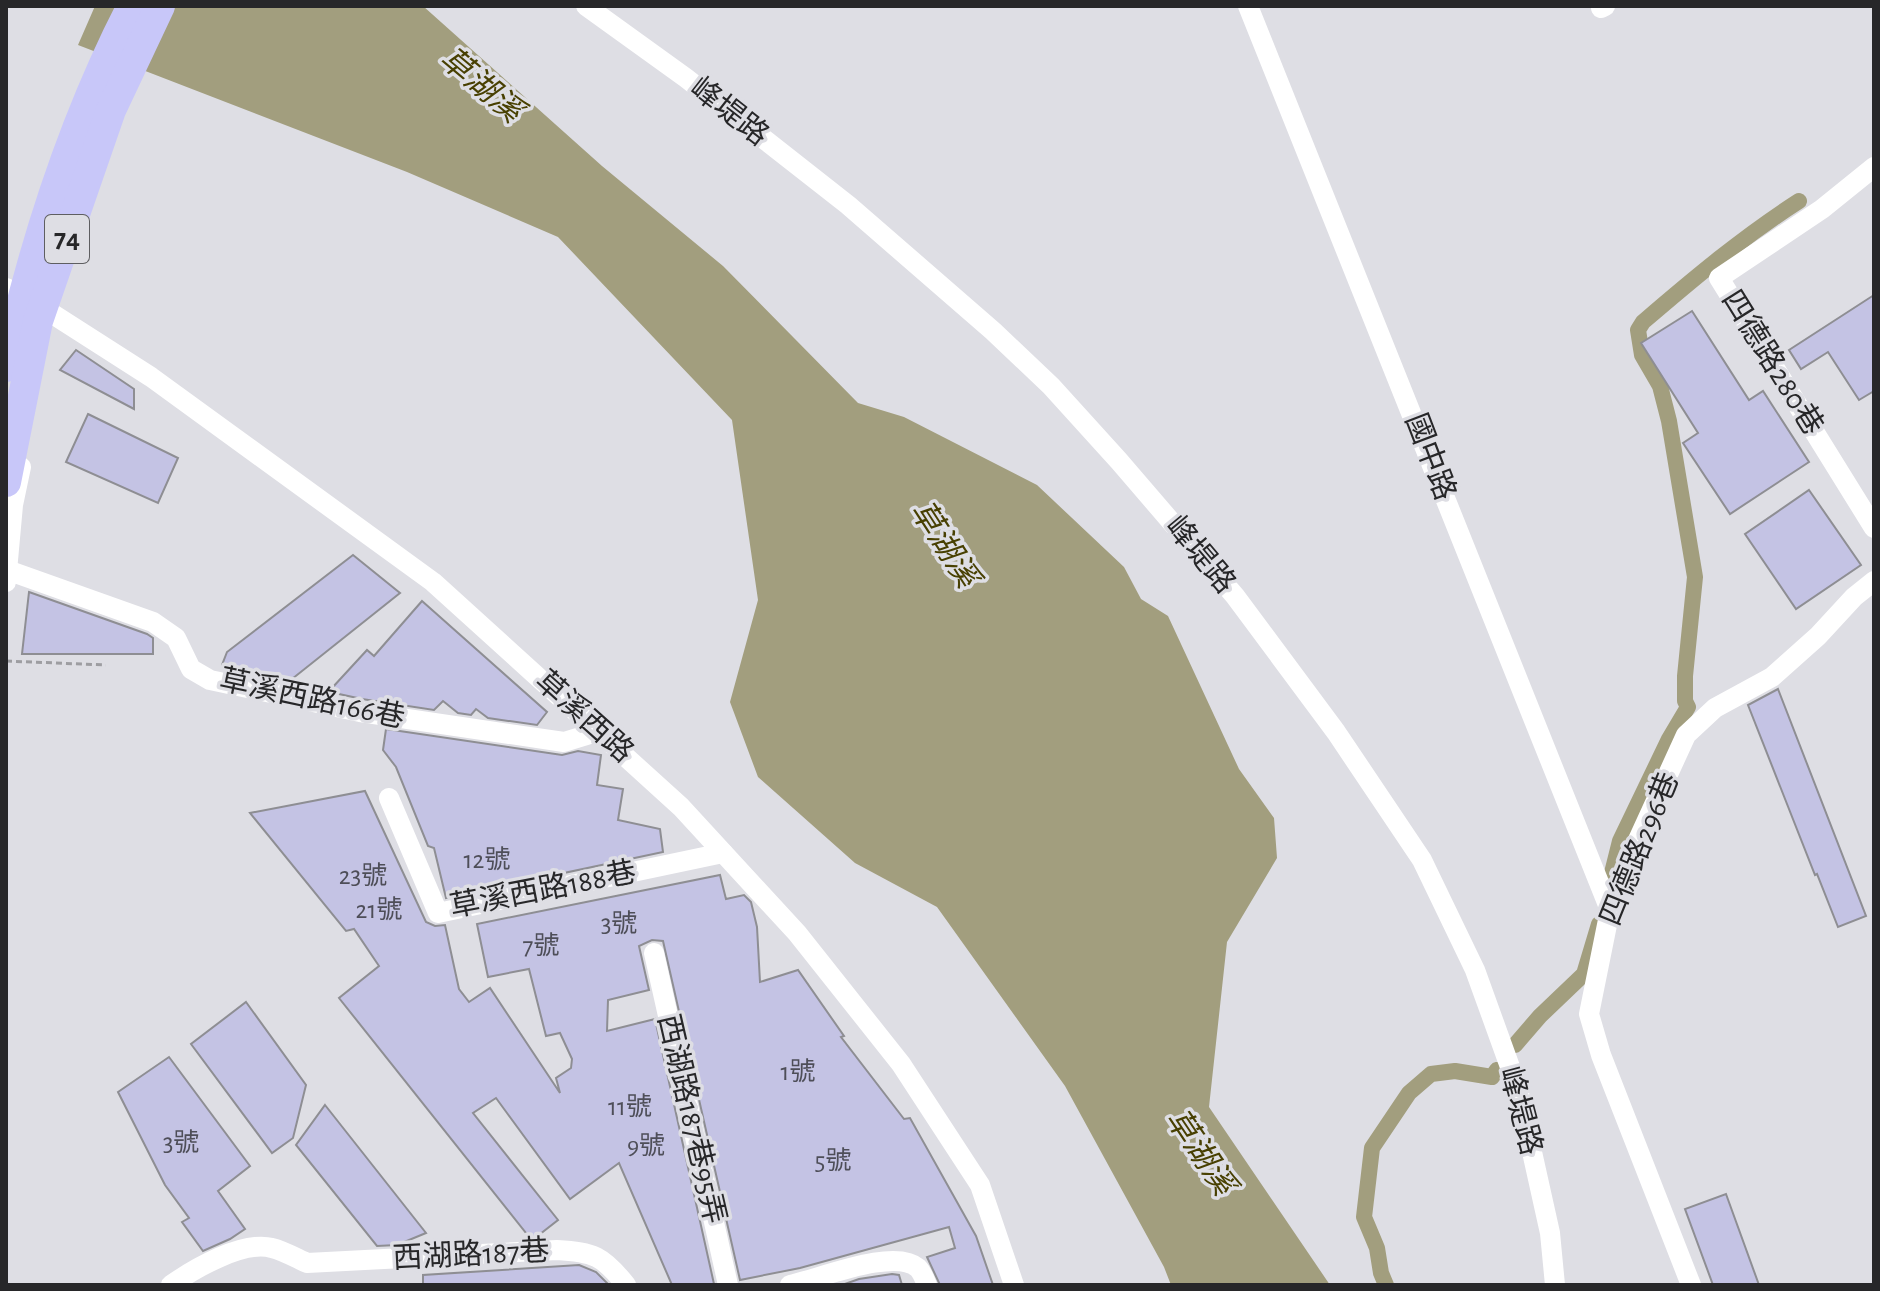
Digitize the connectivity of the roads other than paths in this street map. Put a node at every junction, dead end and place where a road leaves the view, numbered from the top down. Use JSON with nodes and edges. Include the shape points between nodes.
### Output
{"nodes":[{"id":1,"x":132,"y":6,"type":"edge"},
{"id":2,"x":160,"y":6,"type":"edge"},
{"id":3,"x":586,"y":6,"type":"edge"},
{"id":4,"x":1248,"y":6,"type":"edge"},
{"id":5,"x":1869,"y":179,"type":"edge"},
{"id":6,"x":9,"y":290,"type":"edge"},
{"id":7,"x":53,"y":314,"type":"junction"},
{"id":8,"x":6,"y":319,"type":"edge"},
{"id":9,"x":6,"y":367,"type":"edge"},
{"id":10,"x":6,"y":482,"type":"edge"},
{"id":11,"x":1874,"y":528,"type":"edge"},
{"id":12,"x":7,"y":576,"type":"edge"},
{"id":13,"x":1874,"y":581,"type":"edge"},
{"id":14,"x":600,"y":731,"type":"junction"},
{"id":15,"x":389,"y":798,"type":"dead end"},
{"id":16,"x":723,"y":853,"type":"junction"},
{"id":17,"x":1610,"y":909,"type":"junction"},
{"id":18,"x":654,"y":953,"type":"dead end"},
{"id":19,"x":171,"y":1285,"type":"edge"},
{"id":20,"x":626,"y":1285,"type":"edge"},
{"id":21,"x":728,"y":1285,"type":"edge"},
{"id":22,"x":790,"y":1285,"type":"edge"},
{"id":23,"x":927,"y":1285,"type":"edge"},
{"id":24,"x":1014,"y":1285,"type":"edge"},
{"id":25,"x":1555,"y":1285,"type":"edge"},
{"id":26,"x":1691,"y":1285,"type":"edge"}],
"edges":[{"from":1,"to":9,"type":"highway","number":"74","via":[[75,132],[26,279]]},
{"from":2,"to":10,"type":"highway","number":"74","via":[[111,110],[38,321]]},
{"from":3,"to":25,"type":"street","name":"峰堤路","via":[[848,205],[993,331],[1051,386],[1235,596],[1422,860],[1475,970],[1518,1089],[1550,1233]]},
{"from":4,"to":17,"type":"street","name":"國中路"},
{"from":5,"to":11,"type":"street","name":"四德路280巷","via":[[1719,278]]},
{"from":6,"to":7,"type":"street","name":"草溪西路"},
{"from":6,"to":8,"type":"street"},
{"from":7,"to":12,"type":"street","via":[[13,505]]},
{"from":7,"to":14,"type":"street","name":"草溪西路","via":[[151,377],[433,582]]},
{"from":12,"to":14,"type":"street","name":"草溪西路166巷","via":[[153,622],[176,638],[191,669],[210,680],[360,712],[564,742]]},
{"from":13,"to":17,"type":"street","name":"四德路296巷","via":[[1772,677],[1715,708],[1686,735]]},
{"from":14,"to":16,"type":"street","name":"草溪西路"},
{"from":15,"to":16,"type":"street","name":"草溪西路188巷","via":[[438,913]]},
{"from":16,"to":24,"type":"street","name":"草溪西路","via":[[797,933],[901,1064],[980,1185]]},
{"from":17,"to":26,"type":"street","name":"四德路296巷","via":[[1589,1014]]},
{"from":18,"to":21,"type":"street","name":"西湖路187巷95弄"},
{"from":19,"to":20,"type":"street","name":"西湖路187巷","via":[[239,1250],[269,1247],[307,1263],[584,1251],[606,1260]]},
{"from":22,"to":23,"type":"street","via":[[886,1260],[918,1268]]}]}
